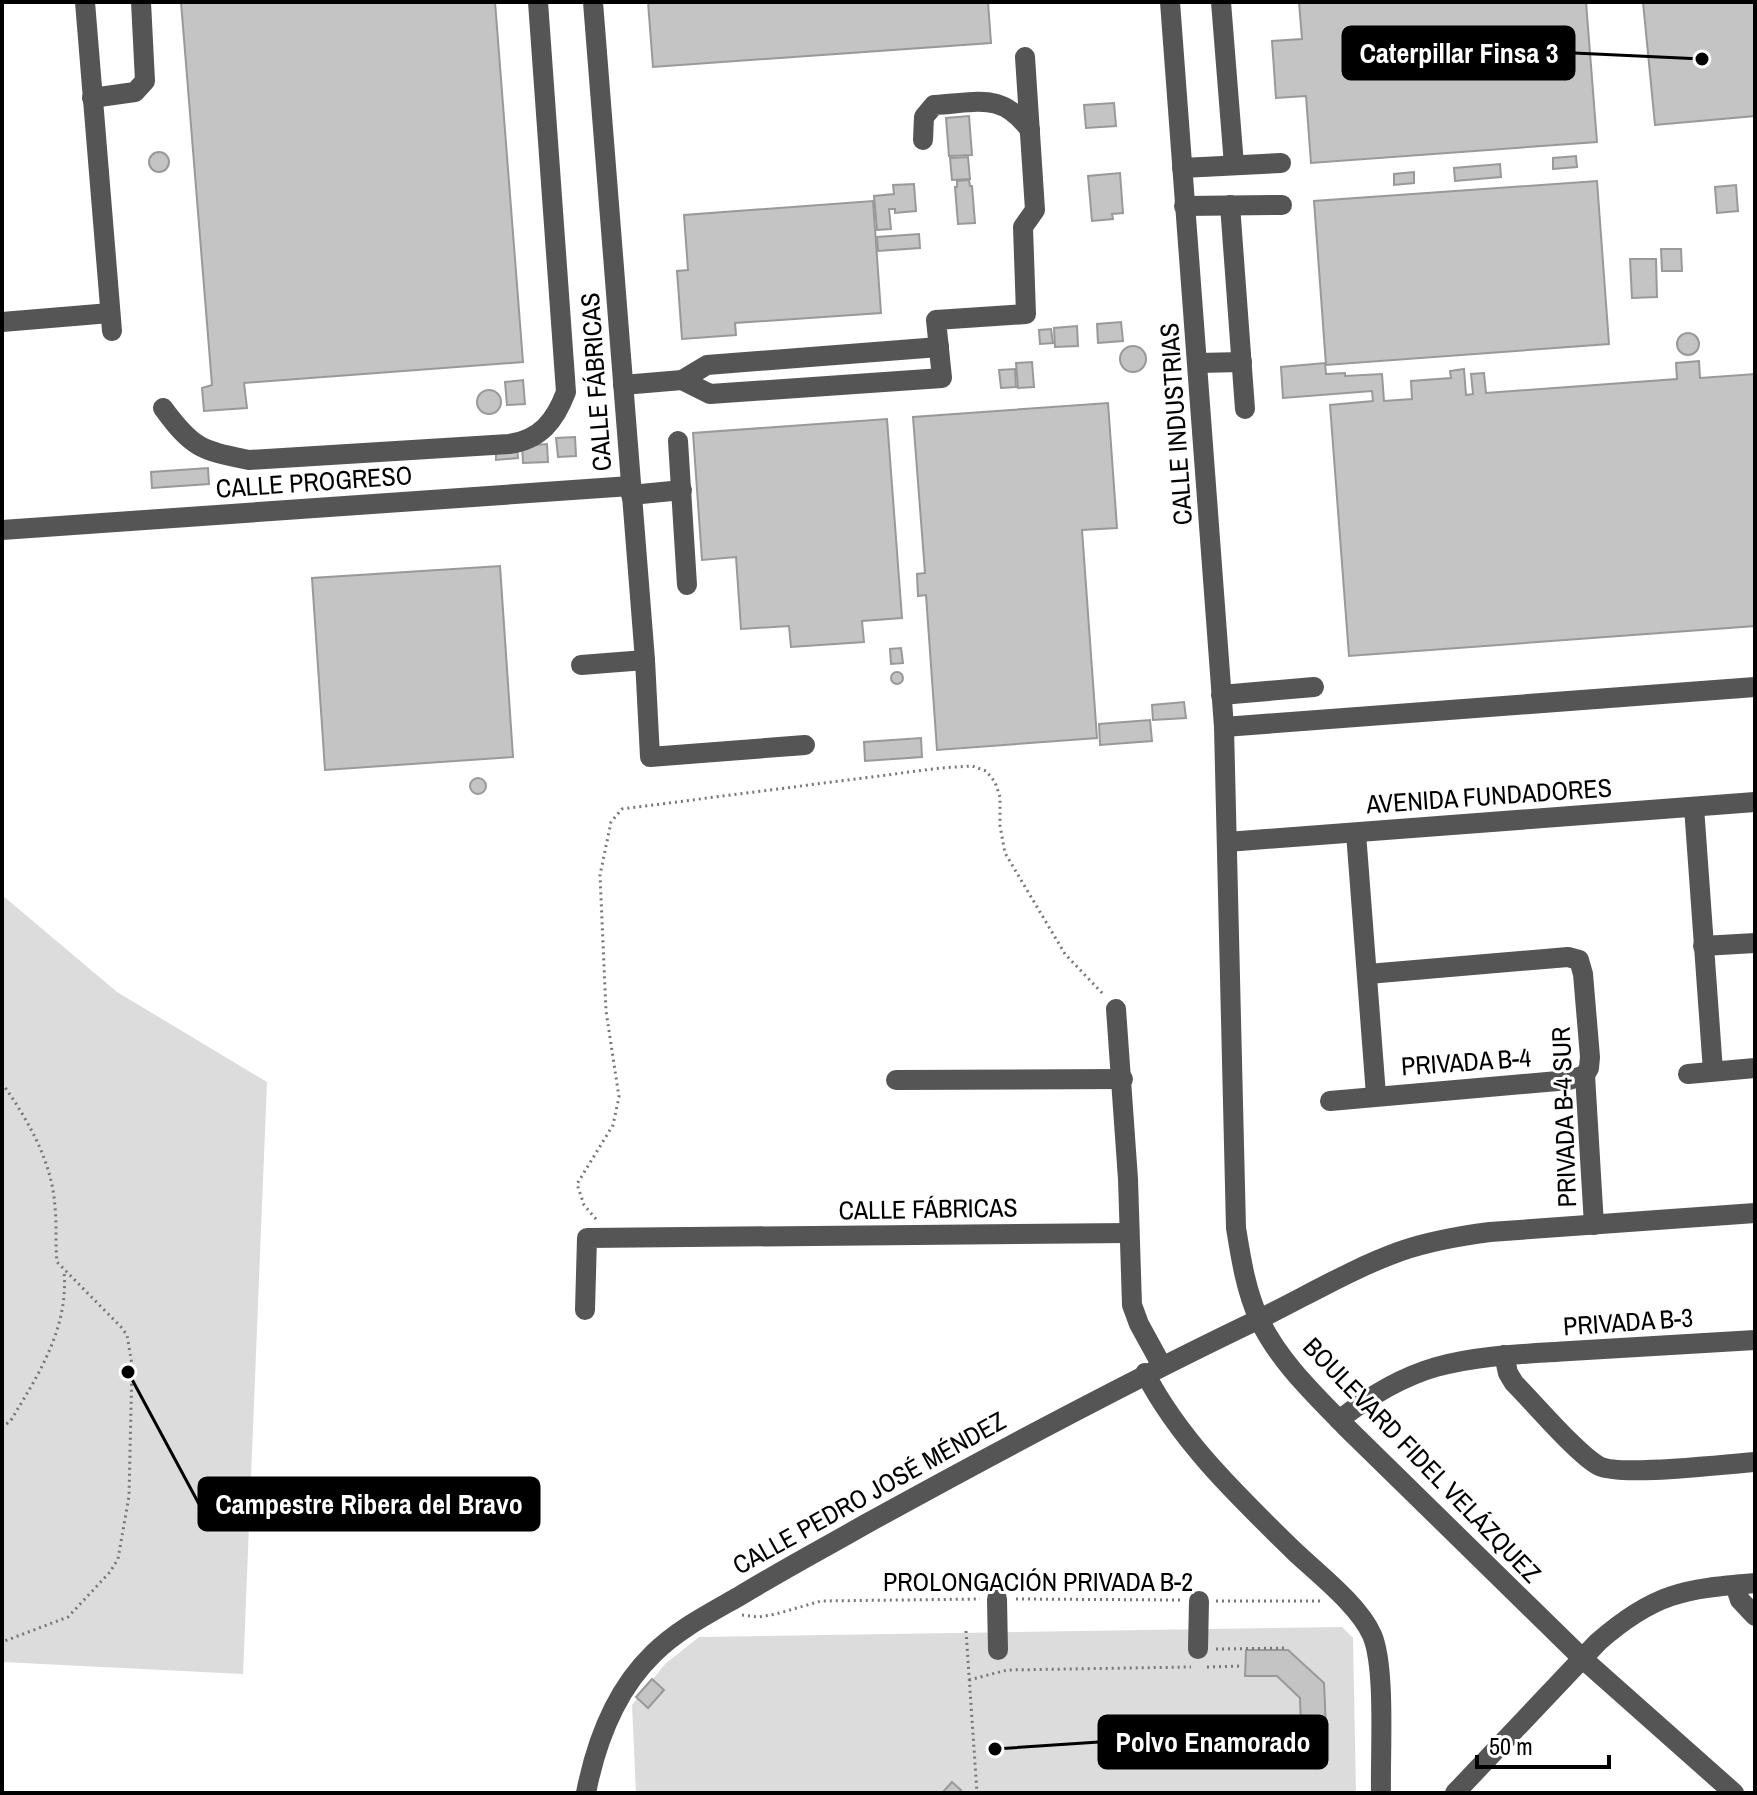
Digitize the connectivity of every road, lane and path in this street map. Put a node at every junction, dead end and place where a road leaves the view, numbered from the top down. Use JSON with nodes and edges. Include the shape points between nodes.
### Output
{"nodes":[{"id":1,"x":85,"y":2,"type":"edge"},
{"id":2,"x":141,"y":2,"type":"edge"},
{"id":3,"x":538,"y":2,"type":"edge"},
{"id":4,"x":593,"y":2,"type":"edge"},
{"id":5,"x":1170,"y":2,"type":"edge"},
{"id":6,"x":1221,"y":2,"type":"edge"},
{"id":7,"x":1025,"y":57,"type":"dead end"},
{"id":8,"x":92,"y":98,"type":"junction"},
{"id":9,"x":1030,"y":130,"type":"junction"},
{"id":10,"x":923,"y":140,"type":"dead end"},
{"id":11,"x":1281,"y":163,"type":"dead end"},
{"id":12,"x":1234,"y":165,"type":"junction"},
{"id":13,"x":1182,"y":168,"type":"junction"},
{"id":14,"x":1230,"y":205,"type":"junction"},
{"id":15,"x":1282,"y":205,"type":"dead end"},
{"id":16,"x":1184,"y":206,"type":"junction"},
{"id":17,"x":2,"y":322,"type":"edge"},
{"id":18,"x":939,"y":347,"type":"junction"},
{"id":19,"x":1242,"y":362,"type":"junction"},
{"id":20,"x":1198,"y":363,"type":"junction"},
{"id":21,"x":682,"y":380,"type":"junction"},
{"id":22,"x":623,"y":385,"type":"junction"},
{"id":23,"x":163,"y":408,"type":"dead end"},
{"id":24,"x":1245,"y":409,"type":"dead end"},
{"id":25,"x":678,"y":441,"type":"dead end"},
{"id":26,"x":682,"y":490,"type":"junction"},
{"id":27,"x":631,"y":491,"type":"junction"},
{"id":28,"x":2,"y":530,"type":"edge"},
{"id":29,"x":687,"y":585,"type":"dead end"},
{"id":30,"x":645,"y":660,"type":"junction"},
{"id":31,"x":581,"y":665,"type":"dead end"},
{"id":32,"x":1314,"y":687,"type":"dead end"},
{"id":33,"x":1755,"y":687,"type":"edge"},
{"id":34,"x":1221,"y":695,"type":"junction"},
{"id":35,"x":1224,"y":727,"type":"junction"},
{"id":36,"x":805,"y":745,"type":"dead end"},
{"id":37,"x":1755,"y":802,"type":"edge"},
{"id":38,"x":1694,"y":807,"type":"junction"},
{"id":39,"x":1356,"y":833,"type":"junction"},
{"id":40,"x":1227,"y":842,"type":"junction"},
{"id":41,"x":1755,"y":943,"type":"edge"},
{"id":42,"x":1703,"y":946,"type":"junction"},
{"id":43,"x":1368,"y":974,"type":"junction"},
{"id":44,"x":1116,"y":1009,"type":"joint"},
{"id":45,"x":1755,"y":1068,"type":"edge"},
{"id":46,"x":1713,"y":1071,"type":"junction"},
{"id":47,"x":1688,"y":1074,"type":"dead end"},
{"id":48,"x":1585,"y":1075,"type":"junction"},
{"id":49,"x":1123,"y":1079,"type":"junction"},
{"id":50,"x":896,"y":1080,"type":"dead end"},
{"id":51,"x":2,"y":1083,"type":"edge"},
{"id":52,"x":1376,"y":1095,"type":"junction"},
{"id":53,"x":1330,"y":1101,"type":"dead end"},
{"id":54,"x":1755,"y":1213,"type":"edge"},
{"id":55,"x":1594,"y":1225,"type":"junction"},
{"id":56,"x":1129,"y":1233,"type":"junction"},
{"id":57,"x":612,"y":1238,"type":"junction"},
{"id":58,"x":64,"y":1271,"type":"junction"},
{"id":59,"x":585,"y":1310,"type":"dead end"},
{"id":60,"x":1259,"y":1320,"type":"junction"},
{"id":61,"x":1755,"y":1340,"type":"edge"},
{"id":62,"x":1504,"y":1355,"type":"junction"},
{"id":63,"x":1154,"y":1370,"type":"junction"},
{"id":64,"x":1339,"y":1420,"type":"junction"},
{"id":65,"x":2,"y":1428,"type":"edge"},
{"id":66,"x":1755,"y":1462,"type":"edge"},
{"id":67,"x":1745,"y":1584,"type":"edge"},
{"id":68,"x":997,"y":1599,"type":"junction"},
{"id":69,"x":1199,"y":1601,"type":"junction"},
{"id":70,"x":1326,"y":1601,"type":"dead end"},
{"id":71,"x":725,"y":1604,"type":"junction"},
{"id":72,"x":1755,"y":1616,"type":"edge"},
{"id":73,"x":966,"y":1631,"type":"dead end"},
{"id":74,"x":2,"y":1642,"type":"edge"},
{"id":75,"x":1288,"y":1648,"type":"dead end"},
{"id":76,"x":1204,"y":1649,"type":"joint"},
{"id":77,"x":998,"y":1650,"type":"dead end"},
{"id":78,"x":1583,"y":1659,"type":"junction"},
{"id":79,"x":1243,"y":1666,"type":"dead end"},
{"id":80,"x":969,"y":1680,"type":"junction"},
{"id":81,"x":586,"y":1793,"type":"edge"},
{"id":82,"x":977,"y":1793,"type":"edge"},
{"id":83,"x":1381,"y":1793,"type":"edge"},
{"id":84,"x":1455,"y":1793,"type":"edge"},
{"id":85,"x":1734,"y":1793,"type":"edge"}],
"edges":[{"from":1,"to":8,"type":"street"},
{"from":2,"to":8,"type":"street","via":[[145,81],[135,92]]},
{"from":3,"to":23,"type":"street","via":[[566,392],[539,436],[509,444],[249,460],[193,444]]},
{"from":4,"to":22,"type":"street","name":"CALLE FÁBRICAS"},
{"from":5,"to":13,"type":"street","name":"CALLE INDUSTRIAS"},
{"from":6,"to":12,"type":"street"},
{"from":7,"to":9,"type":"street"},
{"from":8,"to":17,"type":"street","via":[[111,322]]},
{"from":9,"to":10,"type":"street","via":[[1005,105],[934,105],[924,117]]},
{"from":9,"to":18,"type":"street","via":[[1035,210],[1023,227],[1026,314],[936,320]]},
{"from":11,"to":12,"type":"street"},
{"from":12,"to":13,"type":"street"},
{"from":13,"to":16,"type":"street","name":"CALLE INDUSTRIAS"},
{"from":14,"to":15,"type":"street"},
{"from":14,"to":16,"type":"street"},
{"from":14,"to":19,"type":"street"},
{"from":16,"to":20,"type":"street","name":"CALLE INDUSTRIAS"},
{"from":18,"to":21,"type":"street","via":[[707,365]]},
{"from":18,"to":21,"type":"street","via":[[942,378],[710,394]]},
{"from":19,"to":20,"type":"street"},
{"from":19,"to":24,"type":"street"},
{"from":20,"to":34,"type":"street","name":"CALLE INDUSTRIAS"},
{"from":21,"to":22,"type":"street"},
{"from":22,"to":27,"type":"street","name":"CALLE FÁBRICAS"},
{"from":25,"to":26,"type":"street"},
{"from":26,"to":27,"type":"street","name":"CALLE PROGRESO"},
{"from":26,"to":29,"type":"street"},
{"from":27,"to":28,"type":"street","name":"CALLE PROGRESO"},
{"from":27,"to":30,"type":"street","name":"CALLE FÁBRICAS"},
{"from":30,"to":31,"type":"street"},
{"from":30,"to":36,"type":"street","name":"CALLE FÁBRICAS","via":[[650,757]]},
{"from":32,"to":34,"type":"street"},
{"from":33,"to":35,"type":"street"},
{"from":34,"to":35,"type":"street","name":"CALLE INDUSTRIAS"},
{"from":35,"to":40,"type":"street","name":"CALLE INDUSTRIAS"},
{"from":37,"to":38,"type":"street","name":"AVENIDA FUNDADORES"},
{"from":38,"to":39,"type":"street","name":"AVENIDA FUNDADORES"},
{"from":38,"to":42,"type":"street"},
{"from":39,"to":40,"type":"street","name":"AVENIDA FUNDADORES"},
{"from":39,"to":43,"type":"street","name":"PRIVADA B-4"},
{"from":40,"to":60,"type":"street","name":"BOULEVARD FIDEL VELÁZQUEZ","via":[[1236,1228]]},
{"from":41,"to":42,"type":"street"},
{"from":42,"to":46,"type":"street"},
{"from":43,"to":48,"type":"street","name":"PRIVADA B-4 SUR","via":[[1579,960],[1590,1057]]},
{"from":43,"to":52,"type":"street","name":"PRIVADA B-4"},
{"from":44,"to":49,"type":"street"},
{"from":44,"to":57,"type":"path","via":[[1065,954],[1005,853],[1000,797],[986,771],[972,766],[941,768],[622,809],[611,822],[600,875],[606,1011],[619,1097],[613,1125],[577,1184],[584,1205]]},
{"from":45,"to":46,"type":"street"},
{"from":46,"to":47,"type":"street"},
{"from":48,"to":52,"type":"street","name":"PRIVADA B-4"},
{"from":48,"to":55,"type":"street","name":"PRIVADA B-4 SUR"},
{"from":49,"to":50,"type":"street"},
{"from":49,"to":56,"type":"street"},
{"from":51,"to":58,"type":"path","via":[[42,1153],[55,1203],[57,1262]]},
{"from":52,"to":53,"type":"street"},
{"from":54,"to":55,"type":"street","name":"CALLE PEDRO JOSÉ MÉNDEZ"},
{"from":55,"to":60,"type":"street","name":"CALLE PEDRO JOSÉ MÉNDEZ","via":[[1475,1234],[1400,1251]]},
{"from":56,"to":57,"type":"street","name":"CALLE FÁBRICAS"},
{"from":56,"to":63,"type":"street","via":[[1132,1305]]},
{"from":57,"to":59,"type":"street","name":"CALLE FÁBRICAS","via":[[587,1238]]},
{"from":58,"to":65,"type":"path","via":[[66,1292],[48,1356]]},
{"from":58,"to":74,"type":"path","via":[[121,1327],[130,1347],[126,1515],[118,1559],[73,1613]]},
{"from":60,"to":63,"type":"street","name":"CALLE PEDRO JOSÉ MÉNDEZ"},
{"from":60,"to":64,"type":"street","name":"BOULEVARD FIDEL VELÁZQUEZ","via":[[1307,1387]]},
{"from":61,"to":62,"type":"street","name":"PRIVADA B-3"},
{"from":62,"to":64,"type":"street","name":"PRIVADA B-3","via":[[1433,1368],[1375,1394]]},
{"from":62,"to":66,"type":"street","via":[[1514,1383],[1602,1467],[1624,1471]]},
{"from":63,"to":71,"type":"street","name":"CALLE PEDRO JOSÉ MÉNDEZ"},
{"from":63,"to":83,"type":"street","via":[[1160,1402],[1243,1502],[1355,1611],[1372,1635],[1379,1670]]},
{"from":64,"to":78,"type":"street","name":"BOULEVARD FIDEL VELÁZQUEZ"},
{"from":67,"to":72,"type":"street","via":[[1740,1600]]},
{"from":67,"to":78,"type":"street","via":[[1667,1596],[1620,1623]]},
{"from":68,"to":69,"type":"path","name":"PROLONGACIÓN PRIVADA B-2"},
{"from":68,"to":71,"type":"path","name":"PROLONGACIÓN PRIVADA B-2","via":[[821,1601],[759,1617],[737,1614]]},
{"from":68,"to":77,"type":"street"},
{"from":69,"to":70,"type":"path","name":"PROLONGACIÓN PRIVADA B-2"},
{"from":69,"to":76,"type":"street"},
{"from":71,"to":81,"type":"street","name":"CALLE PEDRO JOSÉ MÉNDEZ","via":[[672,1637],[637,1672],[600,1739]]},
{"from":73,"to":80,"type":"path"},
{"from":75,"to":76,"type":"path"},
{"from":78,"to":84,"type":"street"},
{"from":78,"to":85,"type":"street","name":"BOULEVARD FIDEL VELÁZQUEZ"},
{"from":79,"to":80,"type":"path","via":[[1007,1670]]},
{"from":80,"to":82,"type":"path"}]}
